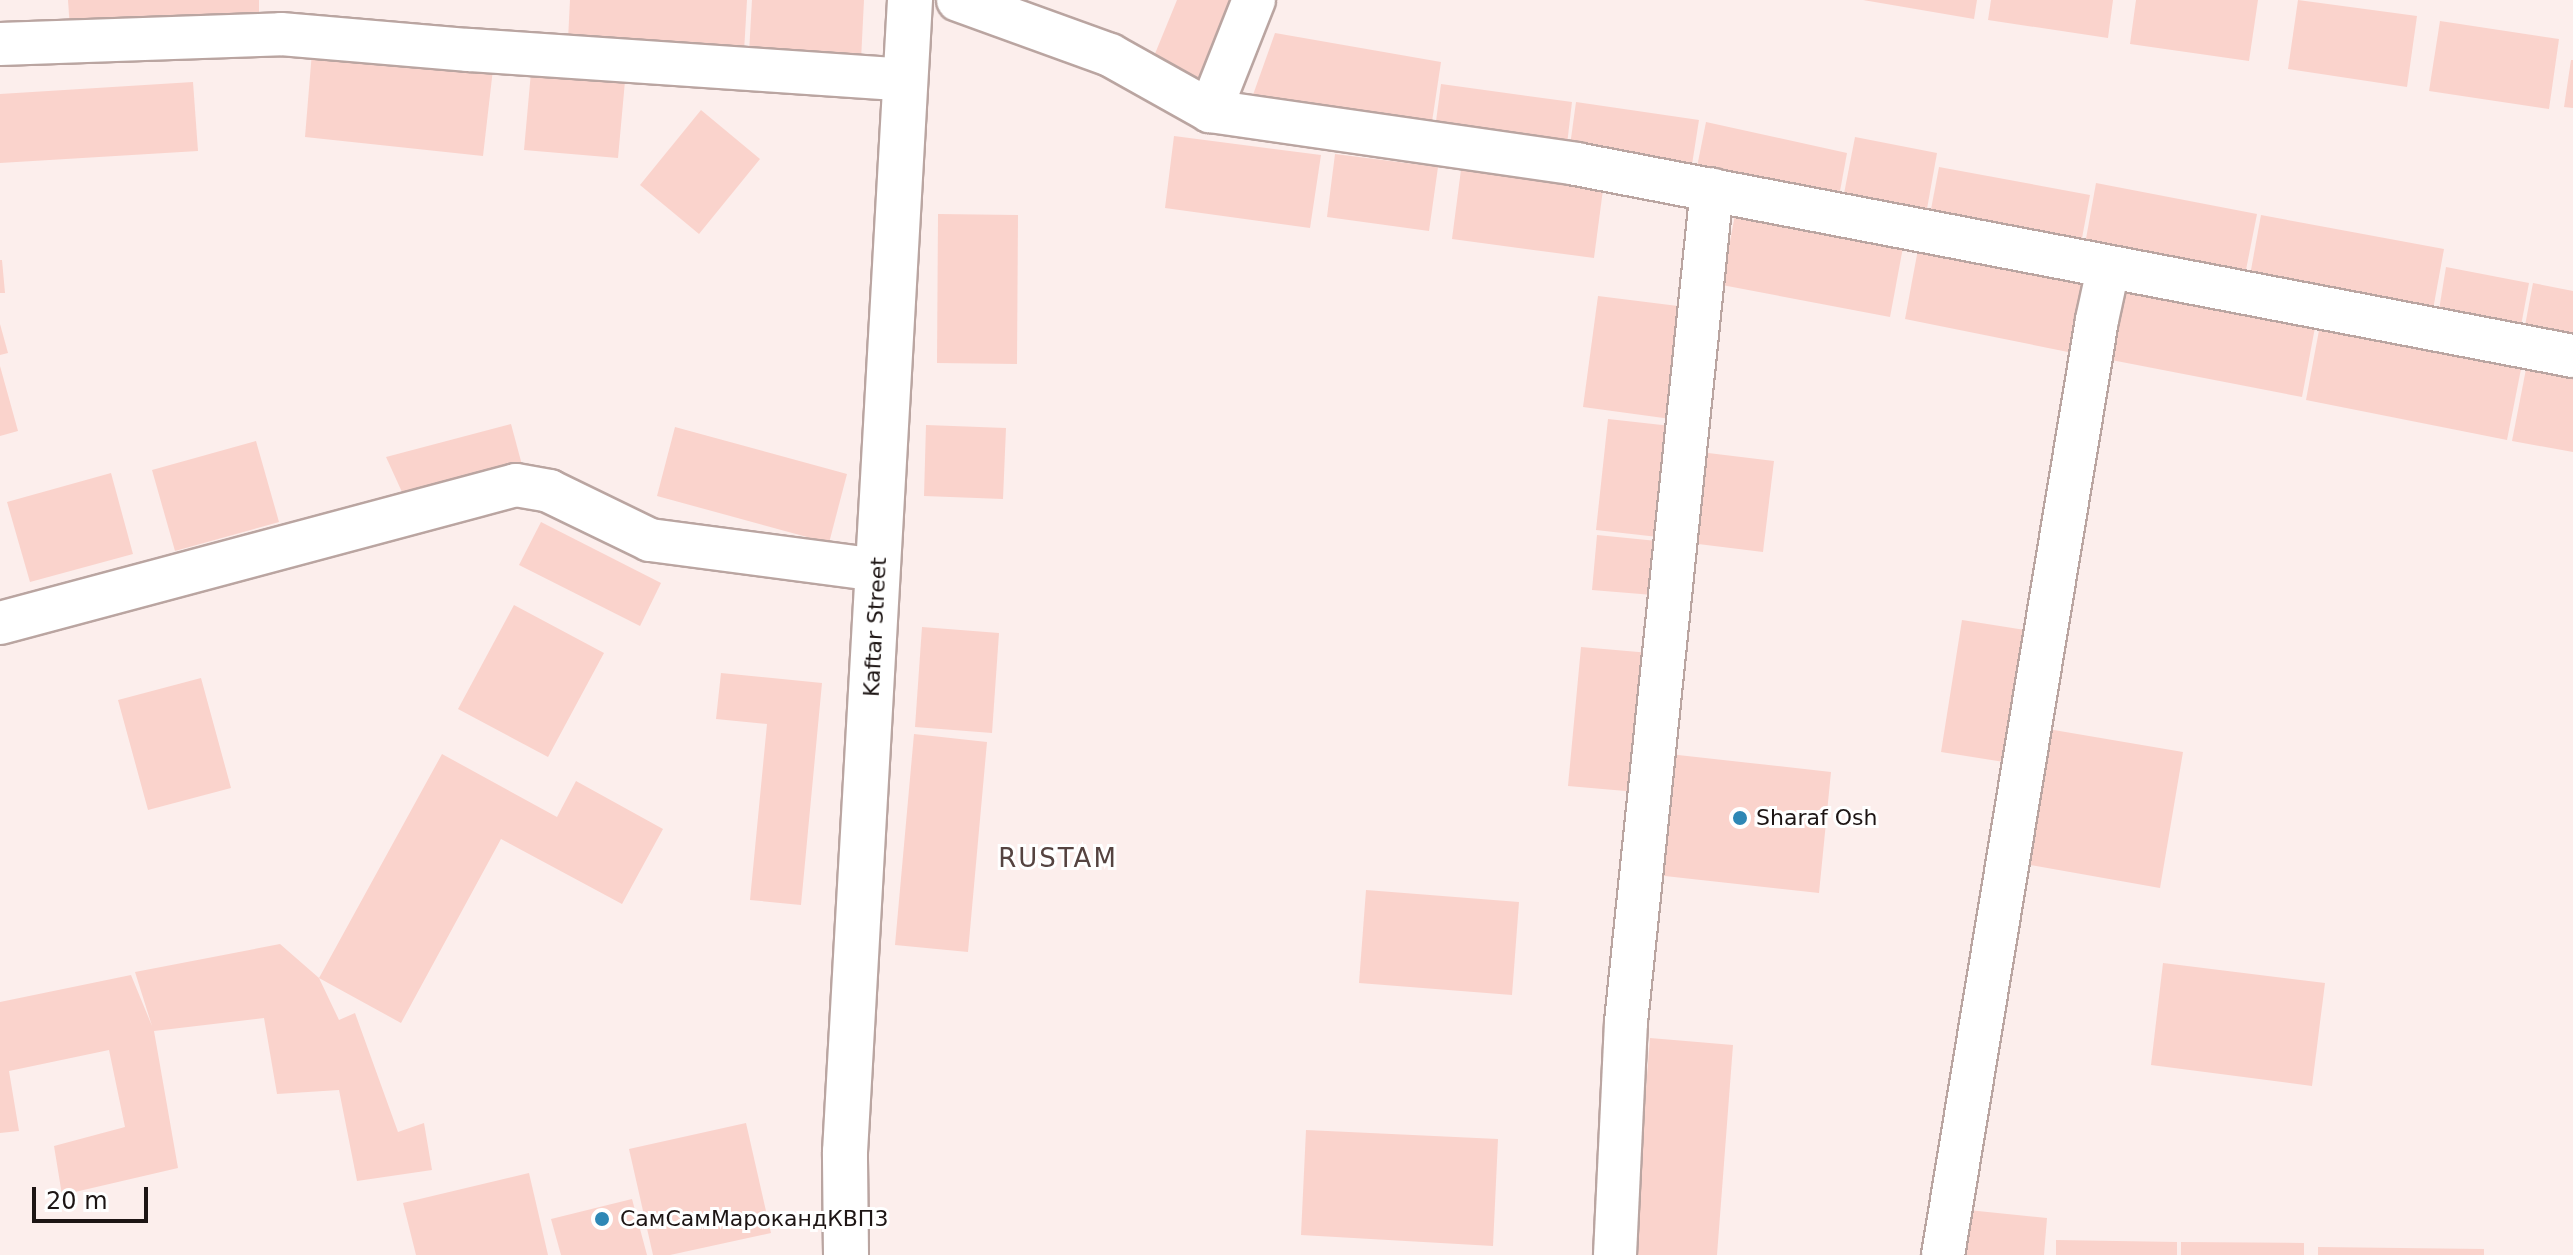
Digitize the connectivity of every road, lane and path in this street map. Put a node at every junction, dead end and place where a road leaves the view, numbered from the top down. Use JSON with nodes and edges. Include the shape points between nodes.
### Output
{"nodes":[{"id":1,"x":910,"y":0,"type":"edge"},
{"id":2,"x":958,"y":0,"type":"edge"},
{"id":3,"x":1254,"y":0,"type":"edge"},
{"id":4,"x":282,"y":17,"type":"edge"},
{"id":5,"x":0,"y":44,"type":"edge"},
{"id":6,"x":905,"y":80,"type":"junction"},
{"id":7,"x":1210,"y":111,"type":"junction"},
{"id":8,"x":1712,"y":189,"type":"junction"},
{"id":9,"x":2108,"y":269,"type":"junction"},
{"id":10,"x":2573,"y":356,"type":"edge"},
{"id":11,"x":878,"y":570,"type":"junction"},
{"id":12,"x":3,"y":610,"type":"edge"},
{"id":13,"x":846,"y":1255,"type":"edge"},
{"id":14,"x":1615,"y":1255,"type":"edge"},
{"id":15,"x":1943,"y":1255,"type":"edge"}],
"edges":[{"from":1,"to":6,"type":"street","name":"Kaftar Street"},
{"from":2,"to":7,"type":"street","via":[[1110,55]]},
{"from":3,"to":7,"type":"street"},
{"from":4,"to":5,"type":"street"},
{"from":4,"to":6,"type":"street","via":[[469,50]]},
{"from":6,"to":11,"type":"street","name":"Kaftar Street"},
{"from":7,"to":8,"type":"street"},
{"from":8,"to":9,"type":"street"},
{"from":8,"to":14,"type":"street","via":[[1626,1022]]},
{"from":9,"to":10,"type":"street"},
{"from":9,"to":15,"type":"street"},
{"from":11,"to":12,"type":"street","via":[[650,540],[549,491],[516,485]]},
{"from":11,"to":13,"type":"street","name":"Kaftar Street","via":[[845,1152]]}]}
